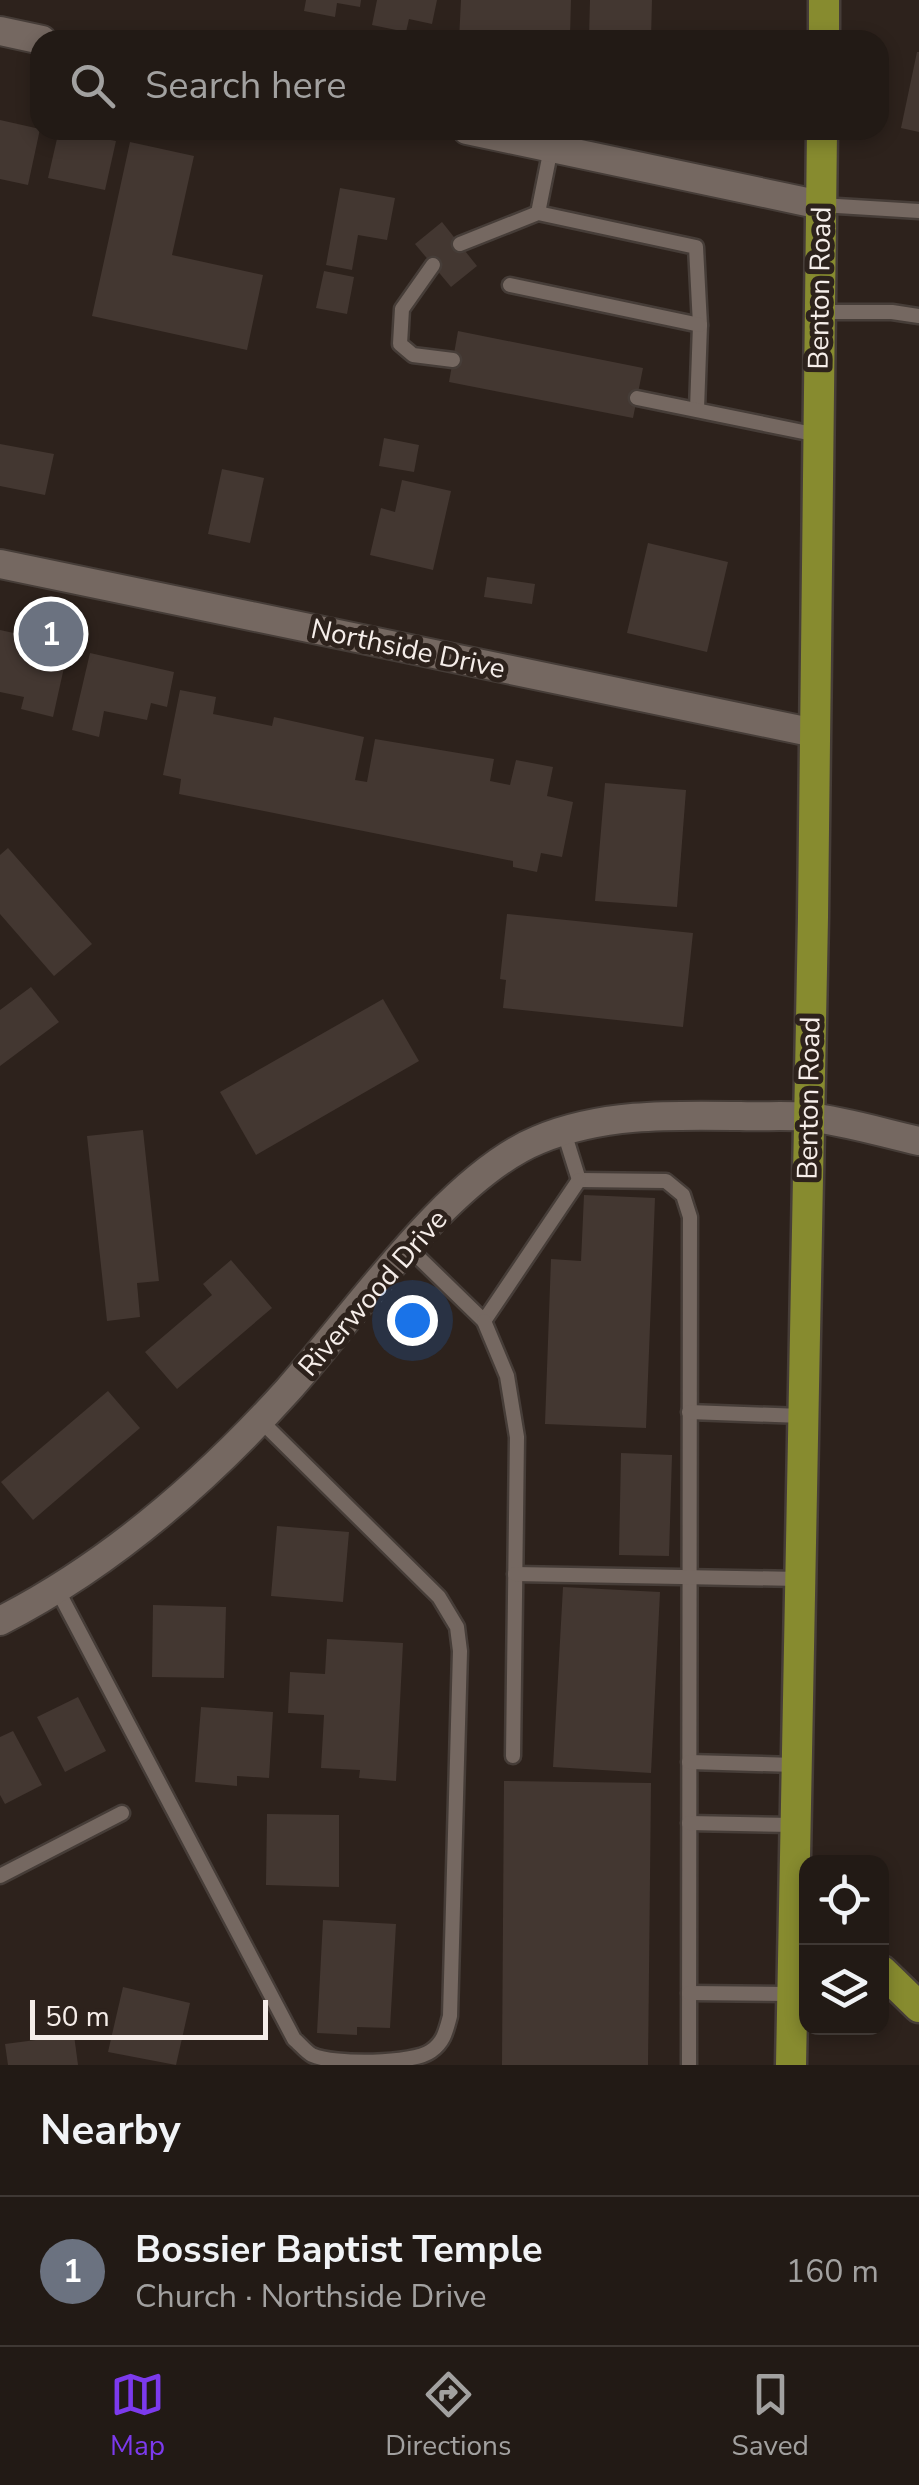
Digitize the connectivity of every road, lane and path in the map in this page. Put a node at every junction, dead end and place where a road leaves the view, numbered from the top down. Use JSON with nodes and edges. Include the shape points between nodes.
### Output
{"nodes":[{"id":1,"x":824,"y":0,"type":"edge"},
{"id":2,"x":824,"y":30,"type":"edge"},
{"id":3,"x":0,"y":31,"type":"edge"},
{"id":4,"x":30,"y":37,"type":"edge"},
{"id":5,"x":514,"y":140,"type":"edge"},
{"id":6,"x":822,"y":140,"type":"edge"},
{"id":7,"x":551,"y":148,"type":"junction"},
{"id":8,"x":821,"y":205,"type":"junction"},
{"id":9,"x":919,"y":211,"type":"edge"},
{"id":10,"x":538,"y":214,"type":"junction"},
{"id":11,"x":460,"y":244,"type":"dead end"},
{"id":12,"x":433,"y":264,"type":"dead end"},
{"id":13,"x":510,"y":285,"type":"dead end"},
{"id":14,"x":820,"y":312,"type":"junction"},
{"id":15,"x":919,"y":316,"type":"edge"},
{"id":16,"x":700,"y":325,"type":"junction"},
{"id":17,"x":453,"y":360,"type":"dead end"},
{"id":18,"x":637,"y":398,"type":"dead end"},
{"id":19,"x":697,"y":409,"type":"junction"},
{"id":20,"x":818,"y":435,"type":"junction"},
{"id":21,"x":0,"y":564,"type":"edge"},
{"id":22,"x":815,"y":733,"type":"junction"},
{"id":23,"x":808,"y":1118,"type":"junction"},
{"id":24,"x":564,"y":1132,"type":"junction"},
{"id":25,"x":919,"y":1140,"type":"edge"},
{"id":26,"x":579,"y":1180,"type":"junction"},
{"id":27,"x":409,"y":1248,"type":"junction"},
{"id":28,"x":484,"y":1321,"type":"junction"},
{"id":29,"x":689,"y":1412,"type":"junction"},
{"id":30,"x":802,"y":1416,"type":"junction"},
{"id":31,"x":260,"y":1420,"type":"junction"},
{"id":32,"x":516,"y":1574,"type":"junction"},
{"id":33,"x":689,"y":1577,"type":"junction"},
{"id":34,"x":799,"y":1579,"type":"junction"},
{"id":35,"x":57,"y":1589,"type":"junction"},
{"id":36,"x":0,"y":1621,"type":"edge"},
{"id":37,"x":513,"y":1756,"type":"dead end"},
{"id":38,"x":689,"y":1762,"type":"junction"},
{"id":39,"x":795,"y":1765,"type":"junction"},
{"id":40,"x":122,"y":1813,"type":"dead end"},
{"id":41,"x":689,"y":1823,"type":"junction"},
{"id":42,"x":794,"y":1825,"type":"junction"},
{"id":43,"x":808,"y":1855,"type":"edge"},
{"id":44,"x":0,"y":1876,"type":"edge"},
{"id":45,"x":889,"y":1978,"type":"edge"},
{"id":46,"x":689,"y":1993,"type":"junction"},
{"id":47,"x":791,"y":1994,"type":"junction"},
{"id":48,"x":919,"y":2007,"type":"edge"},
{"id":49,"x":688,"y":2065,"type":"edge"},
{"id":50,"x":791,"y":2065,"type":"edge"}],
"edges":[{"from":1,"to":2,"type":"main road"},
{"from":3,"to":4,"type":"street"},
{"from":5,"to":7,"type":"street"},
{"from":6,"to":8,"type":"main road","name":"Benton Road"},
{"from":7,"to":8,"type":"street"},
{"from":7,"to":10,"type":"lane"},
{"from":8,"to":9,"type":"lane"},
{"from":8,"to":14,"type":"main road","name":"Benton Road"},
{"from":10,"to":11,"type":"lane"},
{"from":10,"to":16,"type":"lane","via":[[696,247]]},
{"from":12,"to":17,"type":"lane","via":[[402,310],[400,344],[413,355]]},
{"from":13,"to":16,"type":"lane"},
{"from":14,"to":15,"type":"lane"},
{"from":14,"to":20,"type":"main road","name":"Benton Road"},
{"from":16,"to":19,"type":"lane"},
{"from":18,"to":19,"type":"lane"},
{"from":19,"to":20,"type":"lane"},
{"from":20,"to":22,"type":"main road","name":"Benton Road"},
{"from":21,"to":22,"type":"street","name":"Northside Drive"},
{"from":22,"to":23,"type":"main road","name":"Benton Road"},
{"from":23,"to":24,"type":"street","name":"Riverwood Drive","via":[[653,1115]]},
{"from":23,"to":25,"type":"street","name":"Riverwood Drive"},
{"from":23,"to":30,"type":"main road","name":"Benton Road"},
{"from":24,"to":26,"type":"lane"},
{"from":24,"to":27,"type":"street","name":"Riverwood Drive","via":[[508,1156]]},
{"from":26,"to":28,"type":"lane"},
{"from":26,"to":29,"type":"lane","via":[[666,1181],[682,1195],[690,1217]]},
{"from":27,"to":28,"type":"lane"},
{"from":27,"to":31,"type":"street","name":"Riverwood Drive"},
{"from":28,"to":32,"type":"lane","via":[[507,1376],[517,1437]]},
{"from":29,"to":30,"type":"lane"},
{"from":29,"to":33,"type":"lane"},
{"from":30,"to":34,"type":"main road","name":"Benton Road"},
{"from":31,"to":35,"type":"street","name":"Riverwood Drive","via":[[210,1471]]},
{"from":31,"to":35,"type":"lane","via":[[439,1597],[457,1627],[450,2016],[435,2048],[418,2058],[338,2060],[311,2054],[294,2038]]},
{"from":32,"to":33,"type":"lane"},
{"from":32,"to":37,"type":"lane"},
{"from":33,"to":34,"type":"lane"},
{"from":33,"to":38,"type":"lane"},
{"from":34,"to":39,"type":"main road","name":"Benton Road"},
{"from":35,"to":36,"type":"street","name":"Riverwood Drive"},
{"from":38,"to":39,"type":"lane"},
{"from":38,"to":41,"type":"lane"},
{"from":39,"to":42,"type":"main road","name":"Benton Road"},
{"from":40,"to":44,"type":"lane"},
{"from":41,"to":42,"type":"lane"},
{"from":41,"to":46,"type":"lane"},
{"from":42,"to":43,"type":"main road"},
{"from":42,"to":47,"type":"main road","name":"Benton Road"},
{"from":45,"to":48,"type":"main road"},
{"from":46,"to":47,"type":"lane"},
{"from":46,"to":49,"type":"lane"},
{"from":47,"to":50,"type":"main road","name":"Benton Road"}]}
